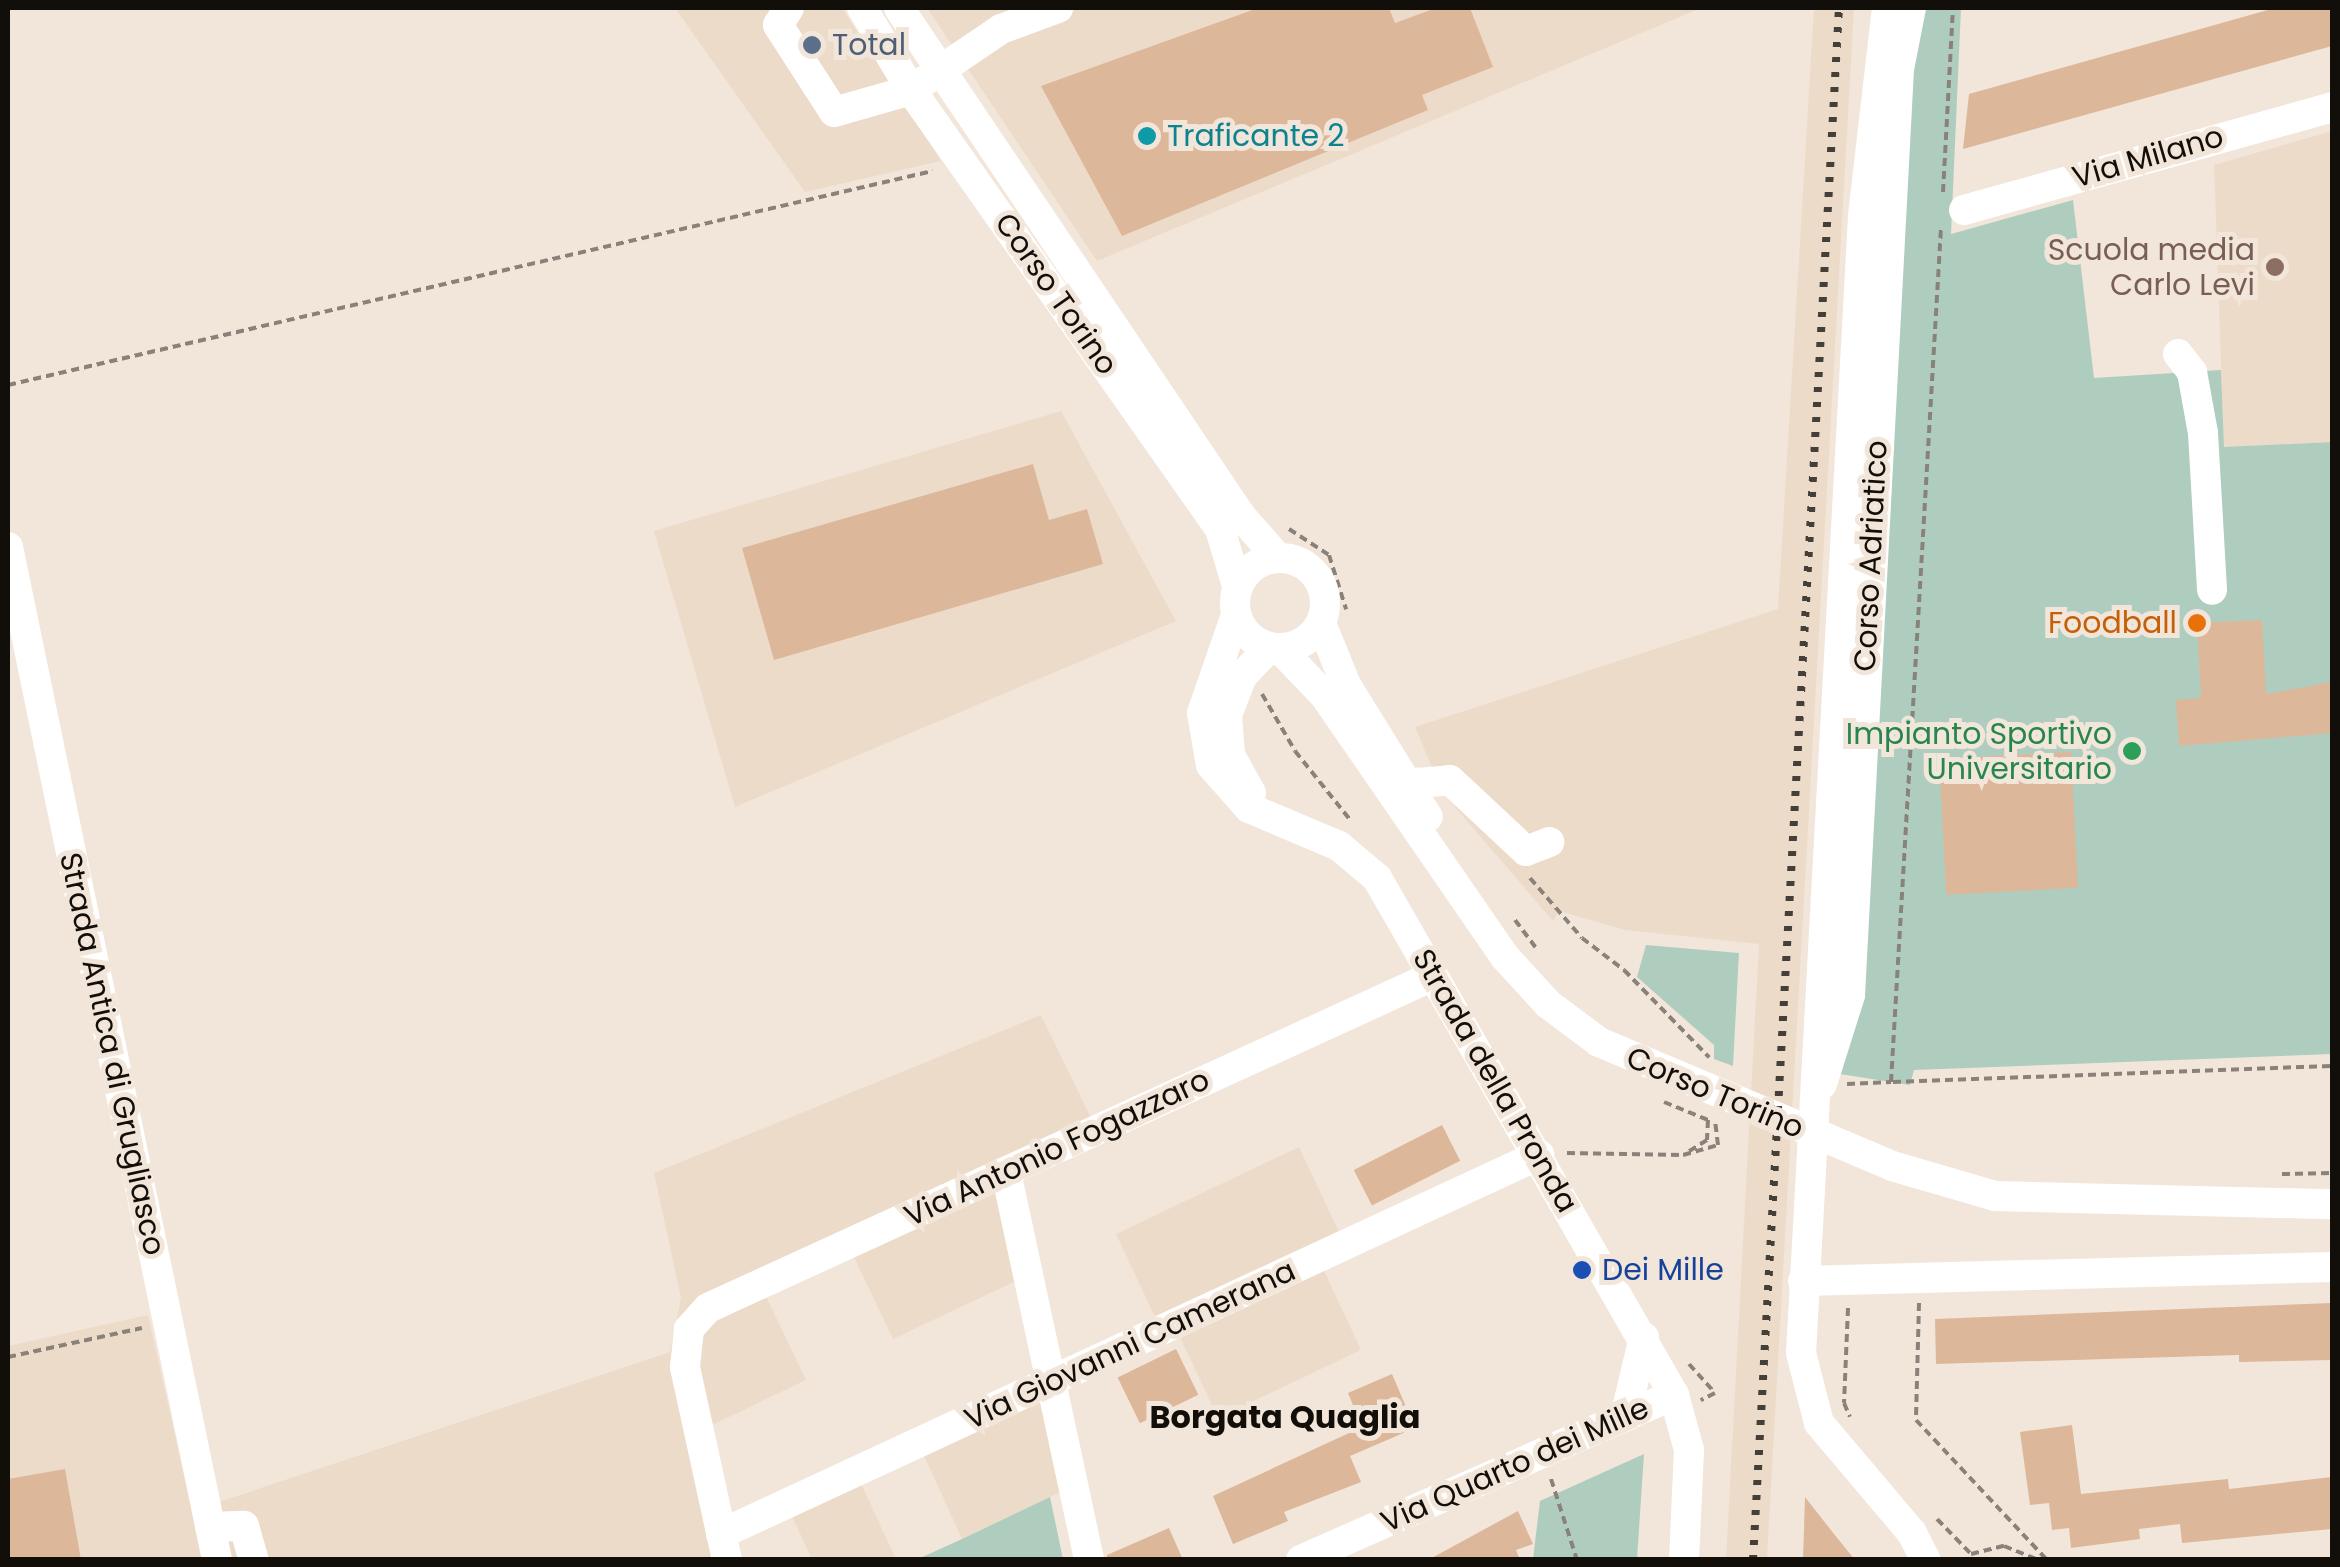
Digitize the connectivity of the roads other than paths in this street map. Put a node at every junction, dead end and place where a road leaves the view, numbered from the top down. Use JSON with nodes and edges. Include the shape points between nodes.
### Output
{"nodes":[{"id":1,"x":789,"y":8,"type":"edge"},
{"id":2,"x":862,"y":8,"type":"edge"},
{"id":3,"x":900,"y":8,"type":"edge"},
{"id":4,"x":1058,"y":8,"type":"edge"},
{"id":5,"x":1887,"y":8,"type":"edge"},
{"id":6,"x":1911,"y":8,"type":"edge"},
{"id":7,"x":938,"y":72,"type":"junction"},
{"id":8,"x":911,"y":90,"type":"junction"},
{"id":9,"x":2332,"y":107,"type":"edge"},
{"id":10,"x":1950,"y":209,"type":"road end"},
{"id":11,"x":2178,"y":354,"type":"dead end"},
{"id":12,"x":8,"y":547,"type":"edge"},
{"id":13,"x":1277,"y":557,"type":"junction"},
{"id":14,"x":1855,"y":577,"type":"junction"},
{"id":15,"x":2212,"y":590,"type":"dead end"},
{"id":16,"x":1237,"y":601,"type":"junction"},
{"id":17,"x":1321,"y":623,"type":"junction"},
{"id":18,"x":1275,"y":648,"type":"junction"},
{"id":19,"x":1402,"y":793,"type":"junction"},
{"id":20,"x":1269,"y":814,"type":"junction"},
{"id":21,"x":1550,"y":842,"type":"dead end"},
{"id":22,"x":1433,"y":976,"type":"junction"},
{"id":23,"x":1672,"y":1081,"type":"junction"},
{"id":24,"x":1881,"y":1152,"type":"junction"},
{"id":25,"x":1538,"y":1154,"type":"junction"},
{"id":26,"x":1006,"y":1172,"type":"junction"},
{"id":27,"x":2332,"y":1187,"type":"edge"},
{"id":28,"x":2332,"y":1204,"type":"edge"},
{"id":29,"x":2332,"y":1267,"type":"edge"},
{"id":30,"x":1803,"y":1281,"type":"junction"},
{"id":31,"x":1644,"y":1337,"type":"junction"},
{"id":32,"x":1051,"y":1382,"type":"junction"},
{"id":33,"x":1674,"y":1396,"type":"junction"},
{"id":34,"x":1625,"y":1417,"type":"junction"},
{"id":35,"x":208,"y":1518,"type":"junction"},
{"id":36,"x":1924,"y":1536,"type":"edge"},
{"id":37,"x":724,"y":1547,"type":"edge"},
{"id":38,"x":217,"y":1560,"type":"edge"},
{"id":39,"x":254,"y":1560,"type":"edge"},
{"id":40,"x":1089,"y":1560,"type":"edge"},
{"id":41,"x":1301,"y":1560,"type":"edge"},
{"id":42,"x":1684,"y":1560,"type":"edge"},
{"id":43,"x":1951,"y":1560,"type":"edge"}],
"edges":[{"from":1,"to":8,"type":"street","via":[[778,26],[834,112]]},
{"from":2,"to":8,"type":"street","name":"Corso Torino"},
{"from":3,"to":7,"type":"street","name":"Corso Torino"},
{"from":4,"to":7,"type":"street","via":[[1001,29]]},
{"from":5,"to":14,"type":"street","name":"Corso Adriatico","via":[[1862,218]]},
{"from":6,"to":14,"type":"street","name":"Corso Adriatico","via":[[1899,69]]},
{"from":7,"to":8,"type":"street"},
{"from":7,"to":13,"type":"street","name":"Corso Torino","via":[[1241,516]]},
{"from":8,"to":16,"type":"street","name":"Corso Torino","via":[[1220,529]]},
{"from":9,"to":10,"type":"street","name":"Via Milano"},
{"from":11,"to":15,"type":"street","via":[[2192,372]]},
{"from":12,"to":35,"type":"street","name":"Strada Antica di Grugliasco"},
{"from":13,"to":16,"type":"street","via":[[1258,563]]},
{"from":13,"to":17,"type":"street","name":"Corso Torino","via":[[1304,564],[1318,577]]},
{"from":14,"to":30,"type":"street","name":"Corso Adriatico","via":[[1826,1100]]},
{"from":16,"to":18,"type":"street","name":"Corso Torino","via":[[1254,641]]},
{"from":16,"to":20,"type":"street","name":"Strada della Pronda","via":[[1205,700],[1204,741],[1230,793]]},
{"from":17,"to":18,"type":"street","via":[[1304,642]]},
{"from":17,"to":19,"type":"street","name":"Corso Torino"},
{"from":18,"to":19,"type":"street","name":"Corso Torino","via":[[1325,696]]},
{"from":18,"to":20,"type":"street","name":"Strada della Pronda","via":[[1237,684],[1225,736],[1240,776]]},
{"from":19,"to":21,"type":"street","via":[[1450,780],[1526,851]]},
{"from":19,"to":23,"type":"street","name":"Corso Torino","via":[[1542,973]]},
{"from":20,"to":22,"type":"street","name":"Strada della Pronda","via":[[1362,861]]},
{"from":22,"to":25,"type":"street","name":"Strada della Pronda"},
{"from":22,"to":26,"type":"street","name":"Via Antonio Fogazzaro"},
{"from":23,"to":24,"type":"street","name":"Corso Torino"},
{"from":23,"to":24,"type":"street","name":"Corso Torino"},
{"from":24,"to":27,"type":"street","name":"Corso Torino","via":[[2046,1183]]},
{"from":24,"to":28,"type":"street","name":"Corso Torino","via":[[1995,1196]]},
{"from":25,"to":31,"type":"street","name":"Strada della Pronda"},
{"from":25,"to":32,"type":"street","name":"Via Giovanni Camerana"},
{"from":26,"to":32,"type":"street"},
{"from":26,"to":37,"type":"street","name":"Via Antonio Fogazzaro","via":[[708,1308],[689,1330],[686,1367]]},
{"from":29,"to":30,"type":"street"},
{"from":30,"to":36,"type":"street","name":"Corso Adriatico","via":[[1801,1354],[1819,1423]]},
{"from":31,"to":33,"type":"street","name":"Strada della Pronda"},
{"from":31,"to":34,"type":"street"},
{"from":32,"to":37,"type":"street","name":"Via Giovanni Camerana"},
{"from":32,"to":40,"type":"street"},
{"from":33,"to":34,"type":"street","name":"Via Quarto dei Mille"},
{"from":33,"to":42,"type":"street","name":"Strada della Pronda","via":[[1689,1450]]},
{"from":34,"to":41,"type":"street","name":"Via Quarto dei Mille"},
{"from":35,"to":38,"type":"street","name":"Strada Antica di Grugliasco"},
{"from":35,"to":39,"type":"street","via":[[244,1526]]},
{"from":36,"to":43,"type":"street"}]}
